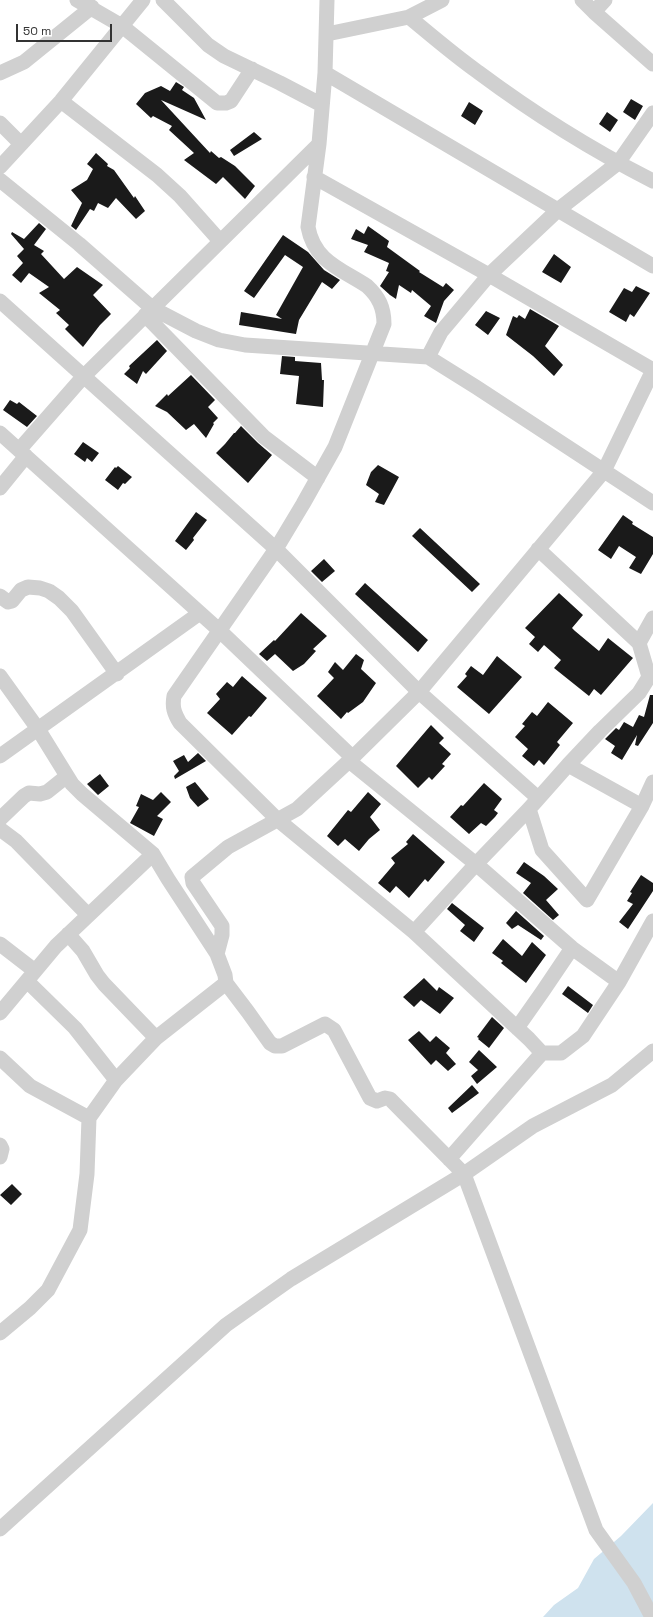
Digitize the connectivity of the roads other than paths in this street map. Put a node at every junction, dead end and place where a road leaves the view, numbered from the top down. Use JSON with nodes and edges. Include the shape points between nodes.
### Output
{"nodes":[{"id":1,"x":77,"y":0,"type":"edge"},
{"id":2,"x":143,"y":0,"type":"edge"},
{"id":3,"x":163,"y":0,"type":"edge"},
{"id":4,"x":327,"y":0,"type":"edge"},
{"id":5,"x":442,"y":0,"type":"edge"},
{"id":6,"x":582,"y":0,"type":"edge"},
{"id":7,"x":605,"y":0,"type":"edge"},
{"id":8,"x":92,"y":7,"type":"junction"},
{"id":9,"x":594,"y":12,"type":"junction"},
{"id":10,"x":409,"y":18,"type":"junction"},
{"id":11,"x":122,"y":26,"type":"junction"},
{"id":12,"x":327,"y":34,"type":"junction"},
{"id":13,"x":653,"y":64,"type":"edge"},
{"id":14,"x":3,"y":67,"type":"edge"},
{"id":15,"x":252,"y":69,"type":"junction"},
{"id":16,"x":325,"y":73,"type":"junction"},
{"id":17,"x":61,"y":101,"type":"junction"},
{"id":18,"x":322,"y":105,"type":"junction"},
{"id":19,"x":653,"y":113,"type":"edge"},
{"id":20,"x":0,"y":123,"type":"edge"},
{"id":21,"x":22,"y":144,"type":"junction"},
{"id":22,"x":319,"y":144,"type":"junction"},
{"id":23,"x":618,"y":163,"type":"junction"},
{"id":24,"x":0,"y":167,"type":"edge"},
{"id":25,"x":314,"y":176,"type":"junction"},
{"id":26,"x":0,"y":180,"type":"edge"},
{"id":27,"x":653,"y":181,"type":"edge"},
{"id":28,"x":559,"y":209,"type":"junction"},
{"id":29,"x":220,"y":241,"type":"junction"},
{"id":30,"x":653,"y":266,"type":"edge"},
{"id":31,"x":489,"y":275,"type":"junction"},
{"id":32,"x":0,"y":301,"type":"edge"},
{"id":33,"x":148,"y":311,"type":"junction"},
{"id":34,"x":372,"y":354,"type":"junction"},
{"id":35,"x":428,"y":357,"type":"junction"},
{"id":36,"x":653,"y":370,"type":"edge"},
{"id":37,"x":83,"y":377,"type":"junction"},
{"id":38,"x":0,"y":433,"type":"edge"},
{"id":39,"x":22,"y":453,"type":"junction"},
{"id":40,"x":604,"y":471,"type":"junction"},
{"id":41,"x":318,"y":478,"type":"junction"},
{"id":42,"x":0,"y":488,"type":"edge"},
{"id":43,"x":653,"y":503,"type":"edge"},
{"id":44,"x":538,"y":549,"type":"junction"},
{"id":45,"x":276,"y":550,"type":"junction"},
{"id":46,"x":0,"y":596,"type":"edge"},
{"id":47,"x":200,"y":613,"type":"junction"},
{"id":48,"x":653,"y":618,"type":"edge"},
{"id":49,"x":220,"y":631,"type":"junction"},
{"id":50,"x":640,"y":643,"type":"junction"},
{"id":51,"x":117,"y":674,"type":"junction"},
{"id":52,"x":0,"y":676,"type":"edge"},
{"id":53,"x":651,"y":678,"type":"edge"},
{"id":54,"x":419,"y":692,"type":"junction"},
{"id":55,"x":38,"y":729,"type":"junction"},
{"id":56,"x":0,"y":756,"type":"edge"},
{"id":57,"x":350,"y":759,"type":"junction"},
{"id":58,"x":568,"y":765,"type":"junction"},
{"id":59,"x":67,"y":776,"type":"junction"},
{"id":60,"x":653,"y":782,"type":"edge"},
{"id":61,"x":534,"y":803,"type":"junction"},
{"id":62,"x":642,"y":806,"type":"junction"},
{"id":63,"x":0,"y":819,"type":"edge"},
{"id":64,"x":278,"y":820,"type":"junction"},
{"id":65,"x":2,"y":834,"type":"edge"},
{"id":66,"x":153,"y":854,"type":"junction"},
{"id":67,"x":476,"y":864,"type":"junction"},
{"id":68,"x":88,"y":915,"type":"junction"},
{"id":69,"x":653,"y":921,"type":"edge"},
{"id":70,"x":414,"y":932,"type":"junction"},
{"id":71,"x":68,"y":934,"type":"junction"},
{"id":72,"x":0,"y":944,"type":"edge"},
{"id":73,"x":572,"y":948,"type":"junction"},
{"id":74,"x":217,"y":954,"type":"junction"},
{"id":75,"x":31,"y":976,"type":"junction"},
{"id":76,"x":619,"y":982,"type":"junction"},
{"id":77,"x":226,"y":983,"type":"junction"},
{"id":78,"x":0,"y":1013,"type":"edge"},
{"id":79,"x":517,"y":1028,"type":"junction"},
{"id":80,"x":156,"y":1038,"type":"junction"},
{"id":81,"x":653,"y":1051,"type":"edge"},
{"id":82,"x":542,"y":1053,"type":"junction"},
{"id":83,"x":0,"y":1058,"type":"edge"},
{"id":84,"x":116,"y":1080,"type":"junction"},
{"id":85,"x":89,"y":1118,"type":"junction"},
{"id":86,"x":0,"y":1145,"type":"edge"},
{"id":87,"x":0,"y":1157,"type":"edge"},
{"id":88,"x":449,"y":1159,"type":"junction"},
{"id":89,"x":464,"y":1174,"type":"junction"},
{"id":90,"x":0,"y":1332,"type":"edge"},
{"id":91,"x":0,"y":1530,"type":"edge"},
{"id":92,"x":652,"y":1617,"type":"edge"}],
"edges":[{"from":1,"to":8,"type":"street"},
{"from":2,"to":11,"type":"street"},
{"from":3,"to":15,"type":"street","via":[[208,45]]},
{"from":4,"to":12,"type":"street"},
{"from":5,"to":10,"type":"street"},
{"from":6,"to":9,"type":"street"},
{"from":7,"to":9,"type":"street"},
{"from":8,"to":11,"type":"street"},
{"from":8,"to":14,"type":"street","via":[[24,62]]},
{"from":9,"to":13,"type":"street"},
{"from":10,"to":12,"type":"street"},
{"from":10,"to":23,"type":"street","via":[[507,93]]},
{"from":11,"to":15,"type":"street","via":[[217,102],[231,101]]},
{"from":11,"to":17,"type":"street"},
{"from":12,"to":16,"type":"street"},
{"from":15,"to":18,"type":"street"},
{"from":16,"to":18,"type":"street"},
{"from":16,"to":28,"type":"street"},
{"from":17,"to":21,"type":"street"},
{"from":17,"to":29,"type":"street","via":[[157,175],[180,196]]},
{"from":18,"to":22,"type":"street"},
{"from":19,"to":23,"type":"street"},
{"from":20,"to":21,"type":"street"},
{"from":21,"to":24,"type":"street"},
{"from":22,"to":25,"type":"street"},
{"from":22,"to":29,"type":"street"},
{"from":23,"to":27,"type":"street"},
{"from":23,"to":28,"type":"street"},
{"from":25,"to":31,"type":"street"},
{"from":25,"to":34,"type":"street","via":[[308,227],[315,248],[321,256],[374,292],[382,307],[384,324]]},
{"from":26,"to":33,"type":"street","via":[[78,244]]},
{"from":28,"to":30,"type":"street"},
{"from":28,"to":31,"type":"street"},
{"from":29,"to":33,"type":"street"},
{"from":31,"to":35,"type":"street","via":[[441,332]]},
{"from":31,"to":36,"type":"street"},
{"from":32,"to":37,"type":"street"},
{"from":33,"to":34,"type":"street","via":[[218,340],[245,345]]},
{"from":33,"to":37,"type":"street"},
{"from":33,"to":41,"type":"street","via":[[264,437]]},
{"from":34,"to":35,"type":"street"},
{"from":34,"to":41,"type":"street","via":[[335,447]]},
{"from":35,"to":40,"type":"street"},
{"from":36,"to":40,"type":"street"},
{"from":37,"to":39,"type":"street"},
{"from":37,"to":45,"type":"street"},
{"from":38,"to":39,"type":"street"},
{"from":39,"to":42,"type":"street"},
{"from":39,"to":47,"type":"street"},
{"from":40,"to":43,"type":"street"},
{"from":40,"to":44,"type":"street"},
{"from":41,"to":45,"type":"street"},
{"from":44,"to":50,"type":"street"},
{"from":44,"to":54,"type":"street"},
{"from":45,"to":49,"type":"street"},
{"from":45,"to":54,"type":"street"},
{"from":46,"to":51,"type":"street","via":[[8,602],[28,587],[49,591],[72,611]]},
{"from":47,"to":49,"type":"street"},
{"from":47,"to":51,"type":"street"},
{"from":48,"to":50,"type":"street"},
{"from":49,"to":57,"type":"street"},
{"from":49,"to":64,"type":"street","via":[[174,696],[174,714],[180,723]]},
{"from":50,"to":53,"type":"street"},
{"from":51,"to":55,"type":"street"},
{"from":52,"to":55,"type":"street"},
{"from":53,"to":58,"type":"street"},
{"from":54,"to":57,"type":"street"},
{"from":54,"to":61,"type":"street"},
{"from":55,"to":56,"type":"street"},
{"from":55,"to":59,"type":"street"},
{"from":57,"to":64,"type":"street","via":[[297,809]]},
{"from":57,"to":67,"type":"street"},
{"from":58,"to":61,"type":"street"},
{"from":58,"to":62,"type":"street"},
{"from":59,"to":63,"type":"street","via":[[47,792],[29,793],[24,796]]},
{"from":59,"to":66,"type":"street","via":[[82,794]]},
{"from":60,"to":62,"type":"street"},
{"from":61,"to":62,"type":"street","via":[[542,850],[586,900]]},
{"from":61,"to":67,"type":"street"},
{"from":64,"to":70,"type":"street"},
{"from":64,"to":74,"type":"street","via":[[228,847],[192,877],[193,883],[222,926]]},
{"from":65,"to":68,"type":"street","via":[[16,841]]},
{"from":66,"to":68,"type":"street"},
{"from":66,"to":74,"type":"street"},
{"from":67,"to":70,"type":"street"},
{"from":67,"to":73,"type":"street"},
{"from":68,"to":71,"type":"street"},
{"from":69,"to":76,"type":"street"},
{"from":70,"to":79,"type":"street"},
{"from":71,"to":75,"type":"street"},
{"from":71,"to":80,"type":"street","via":[[83,951],[104,984]]},
{"from":72,"to":75,"type":"street"},
{"from":73,"to":76,"type":"street"},
{"from":73,"to":79,"type":"street"},
{"from":74,"to":77,"type":"street"},
{"from":75,"to":78,"type":"street"},
{"from":75,"to":84,"type":"street"},
{"from":76,"to":82,"type":"street","via":[[583,1036],[561,1053]]},
{"from":77,"to":80,"type":"street"},
{"from":77,"to":88,"type":"street","via":[[270,1043],[275,1046],[282,1046],[325,1024],[329,1026],[334,1030],[370,1098],[377,1101],[385,1098],[390,1100]]},
{"from":79,"to":82,"type":"street"},
{"from":80,"to":84,"type":"street"},
{"from":81,"to":89,"type":"street","via":[[612,1085],[533,1126]]},
{"from":82,"to":88,"type":"street"},
{"from":83,"to":85,"type":"street","via":[[30,1086]]},
{"from":84,"to":85,"type":"street"},
{"from":85,"to":90,"type":"street","via":[[87,1174],[80,1230],[48,1290]]},
{"from":86,"to":87,"type":"street"},
{"from":88,"to":89,"type":"street"},
{"from":89,"to":91,"type":"street","via":[[291,1279],[226,1325]]},
{"from":89,"to":92,"type":"street","via":[[596,1530],[634,1583]]}]}
